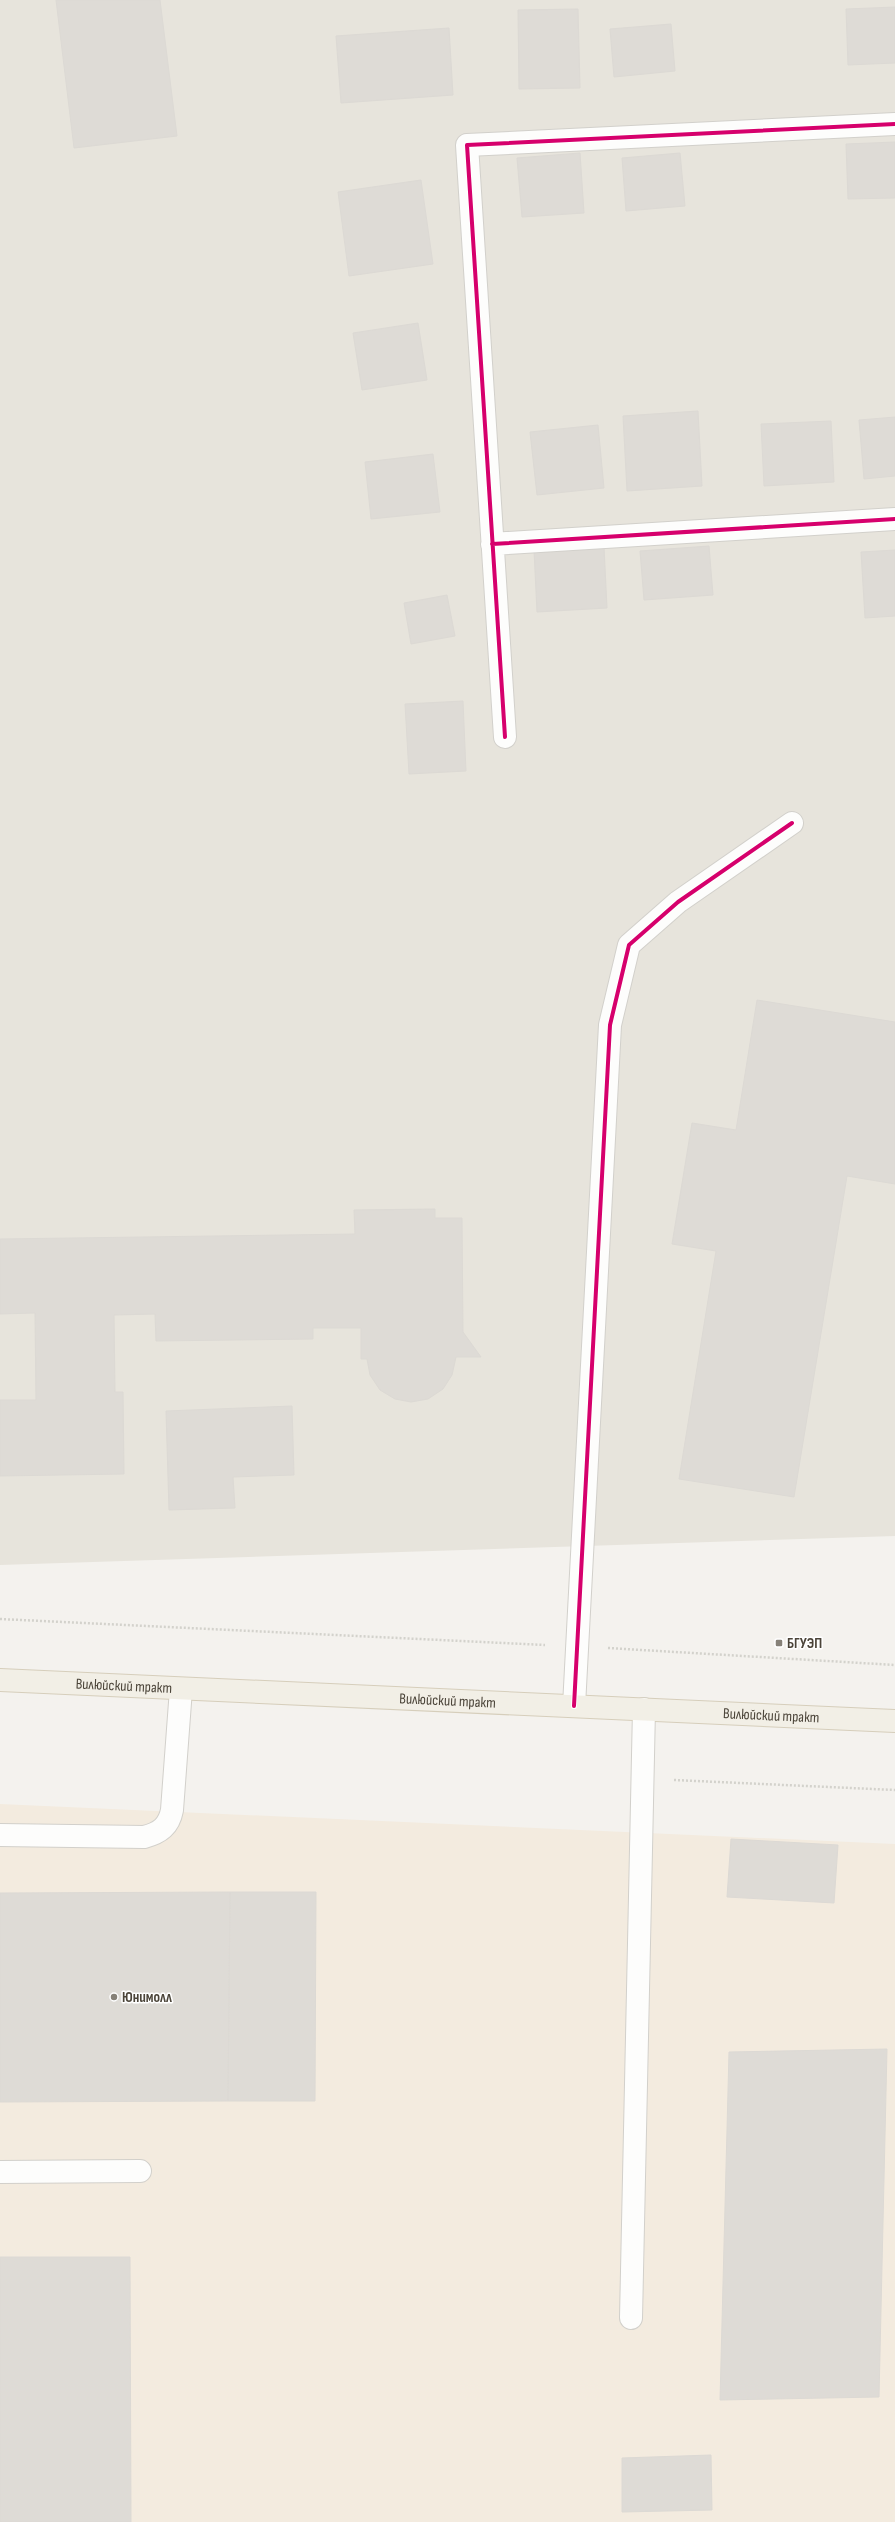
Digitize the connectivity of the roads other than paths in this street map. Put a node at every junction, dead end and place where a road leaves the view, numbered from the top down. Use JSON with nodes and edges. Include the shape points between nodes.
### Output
{"nodes":[{"id":1,"x":895,"y":124,"type":"edge"},
{"id":2,"x":895,"y":519,"type":"edge"},
{"id":3,"x":492,"y":544,"type":"junction"},
{"id":4,"x":505,"y":737,"type":"dead end"},
{"id":5,"x":792,"y":823,"type":"dead end"},
{"id":6,"x":0,"y":1680,"type":"edge"},
{"id":7,"x":181,"y":1689,"type":"junction"},
{"id":8,"x":574,"y":1706,"type":"junction"},
{"id":9,"x":644,"y":1709,"type":"junction"},
{"id":10,"x":895,"y":1721,"type":"edge"},
{"id":11,"x":0,"y":1835,"type":"edge"},
{"id":12,"x":140,"y":2171,"type":"dead end"},
{"id":13,"x":0,"y":2172,"type":"edge"},
{"id":14,"x":631,"y":2318,"type":"dead end"}],
"edges":[{"from":1,"to":3,"type":"street","via":[[467,145]]},
{"from":2,"to":3,"type":"street"},
{"from":3,"to":4,"type":"street"},
{"from":5,"to":8,"type":"street","via":[[678,902],[629,945],[610,1025]]},
{"from":6,"to":7,"type":"main road","name":"Вилюйский тракт"},
{"from":7,"to":8,"type":"main road","name":"Вилюйский тракт"},
{"from":7,"to":11,"type":"street","via":[[172,1810],[170,1818],[159,1832],[144,1836]]},
{"from":8,"to":9,"type":"main road","name":"Вилюйский тракт"},
{"from":9,"to":10,"type":"main road","name":"Вилюйский тракт"},
{"from":9,"to":14,"type":"street"},
{"from":12,"to":13,"type":"street"}]}
